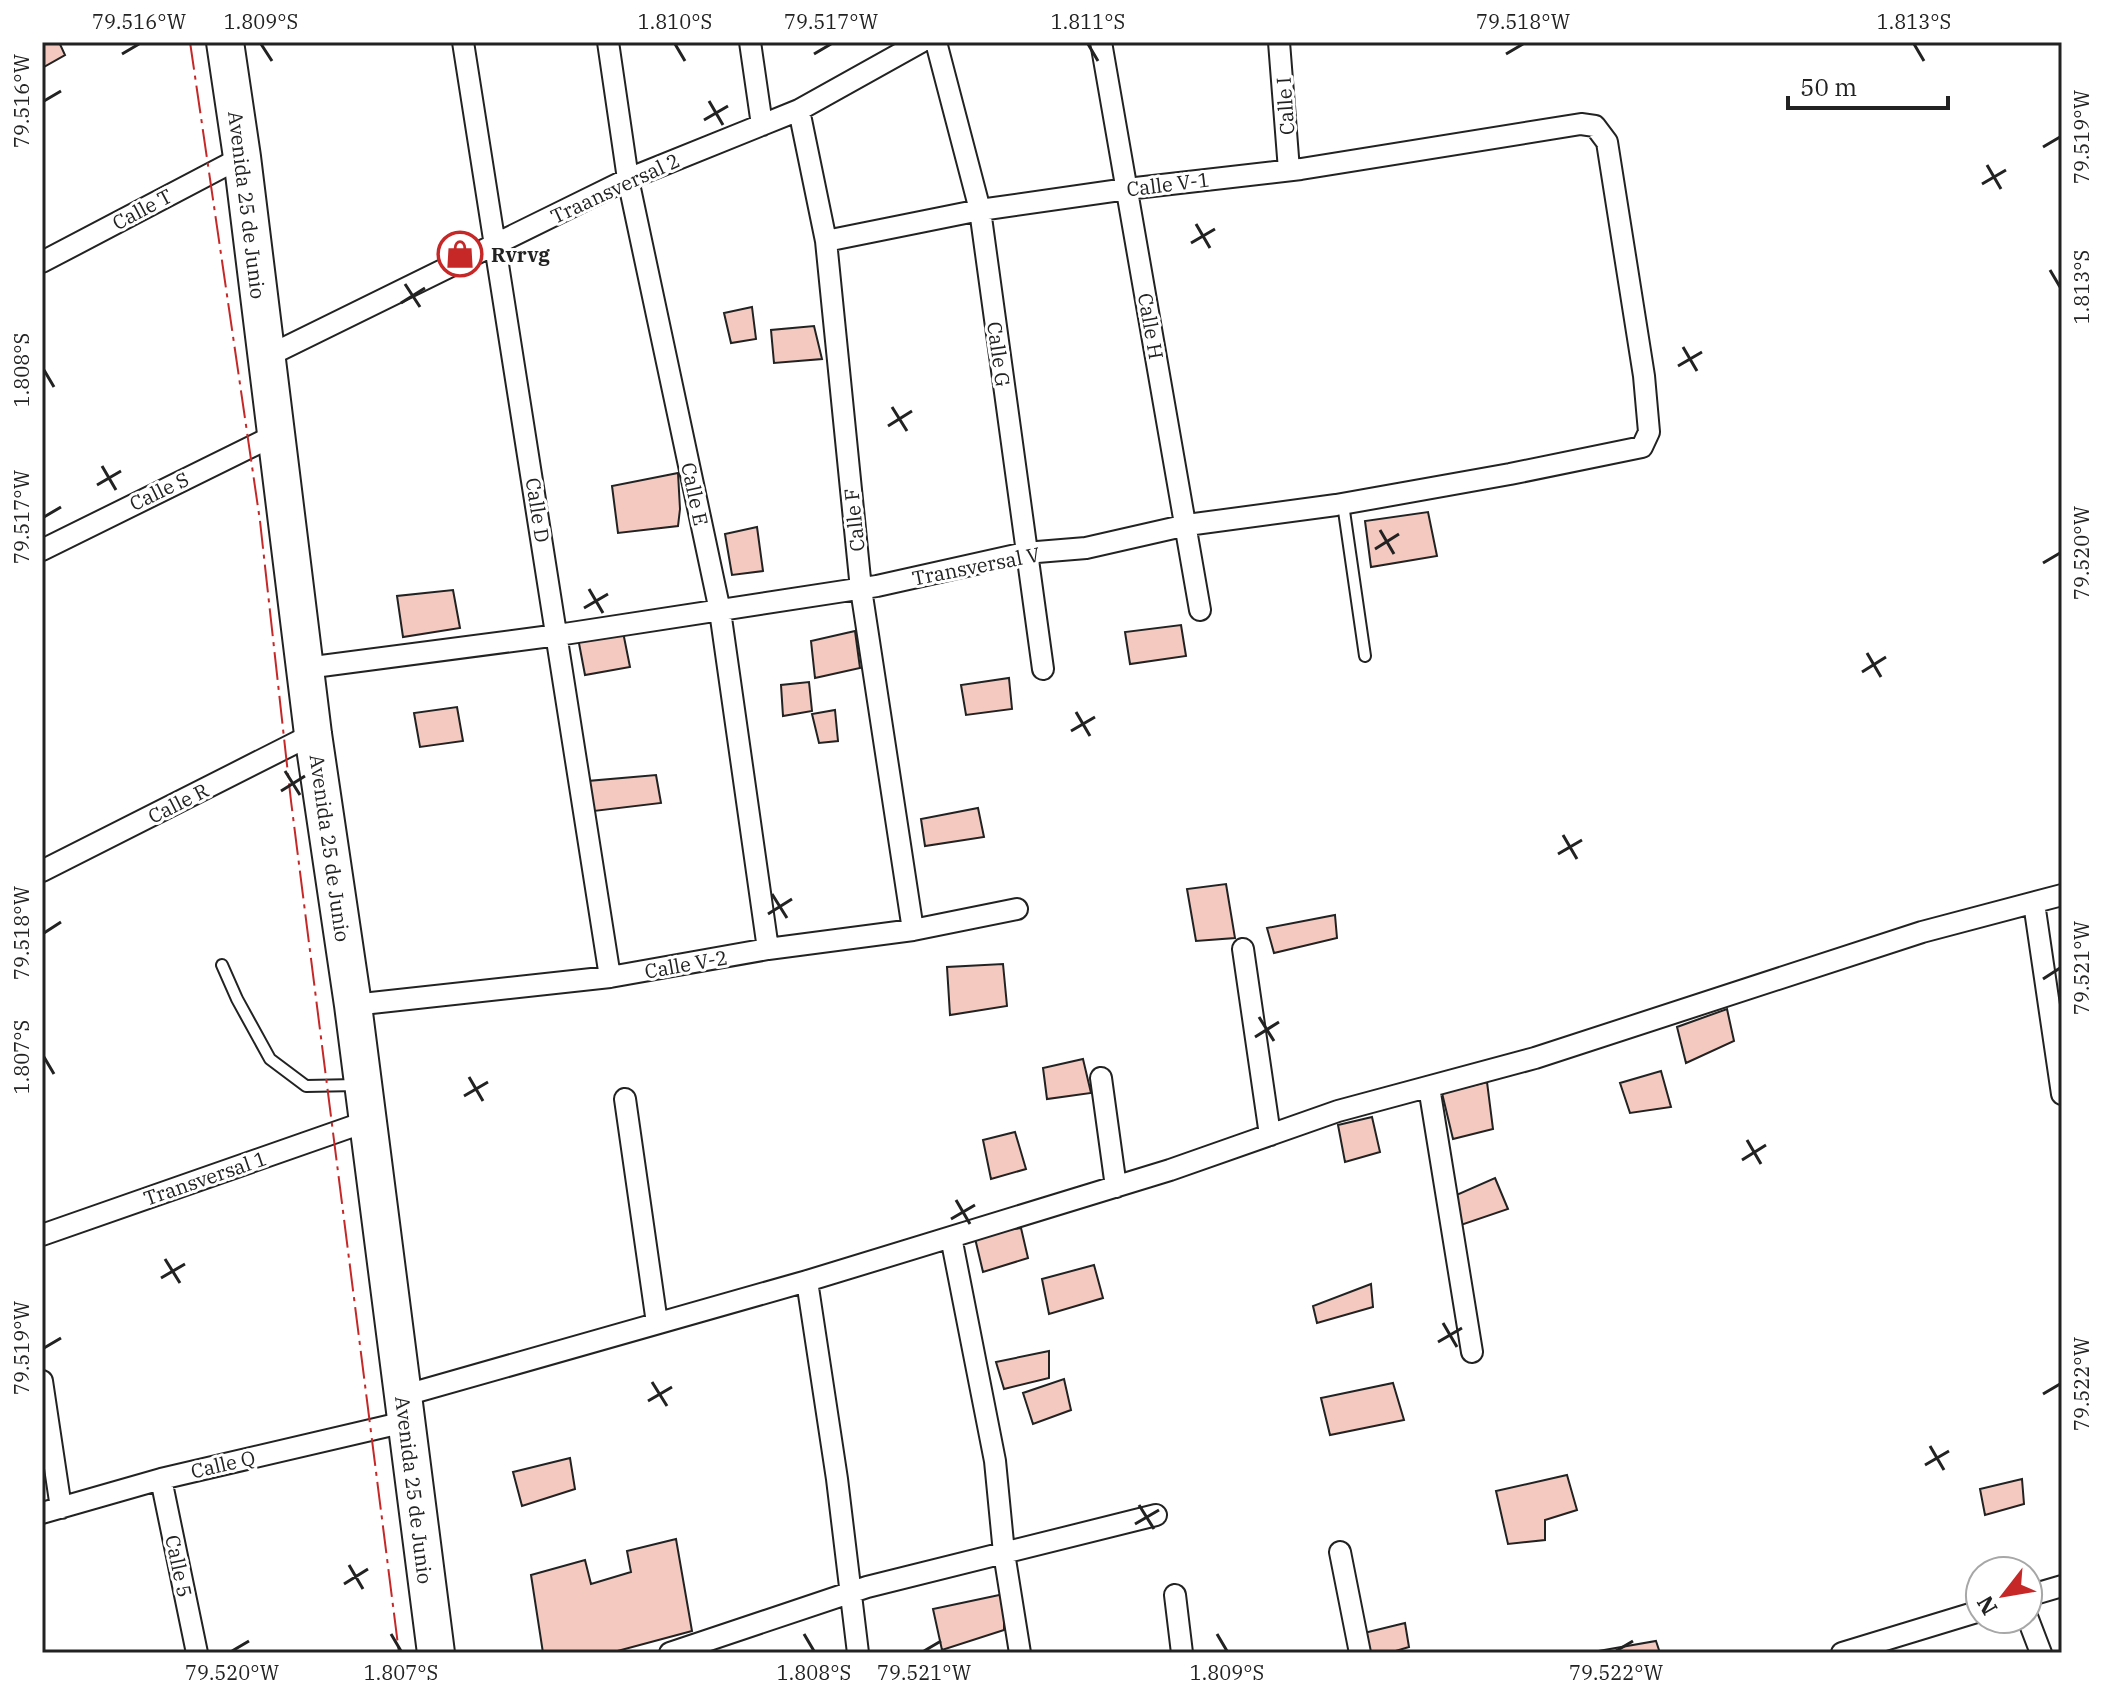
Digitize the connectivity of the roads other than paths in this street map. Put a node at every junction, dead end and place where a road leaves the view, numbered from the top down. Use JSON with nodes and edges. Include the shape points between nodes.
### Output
{"nodes":[{"id":1,"x":225,"y":42,"type":"edge"},
{"id":2,"x":463,"y":42,"type":"edge"},
{"id":3,"x":608,"y":42,"type":"edge"},
{"id":4,"x":750,"y":42,"type":"edge"},
{"id":5,"x":921,"y":42,"type":"edge"},
{"id":6,"x":936,"y":42,"type":"edge"},
{"id":7,"x":1101,"y":42,"type":"edge"},
{"id":8,"x":1279,"y":42,"type":"edge"},
{"id":9,"x":888,"y":50,"type":"edge"},
{"id":10,"x":799,"y":110,"type":"junction"},
{"id":11,"x":762,"y":125,"type":"junction"},
{"id":12,"x":242,"y":157,"type":"junction"},
{"id":13,"x":1289,"y":170,"type":"junction"},
{"id":14,"x":628,"y":179,"type":"junction"},
{"id":15,"x":1127,"y":189,"type":"junction"},
{"id":16,"x":980,"y":210,"type":"junction"},
{"id":17,"x":826,"y":241,"type":"junction"},
{"id":18,"x":495,"y":246,"type":"junction"},
{"id":19,"x":42,"y":262,"type":"edge"},
{"id":20,"x":266,"y":357,"type":"junction"},
{"id":21,"x":277,"y":434,"type":"junction"},
{"id":22,"x":1642,"y":447,"type":"joint"},
{"id":23,"x":1343,"y":503,"type":"junction"},
{"id":24,"x":1187,"y":525,"type":"junction"},
{"id":25,"x":42,"y":550,"type":"edge"},
{"id":26,"x":1025,"y":553,"type":"junction"},
{"id":27,"x":861,"y":589,"type":"junction"},
{"id":28,"x":1200,"y":610,"type":"dead end"},
{"id":29,"x":720,"y":611,"type":"junction"},
{"id":30,"x":558,"y":635,"type":"junction"},
{"id":31,"x":1365,"y":656,"type":"dead end"},
{"id":32,"x":306,"y":668,"type":"junction"},
{"id":33,"x":1043,"y":669,"type":"dead end"},
{"id":34,"x":313,"y":734,"type":"junction"},
{"id":35,"x":42,"y":871,"type":"edge"},
{"id":36,"x":2062,"y":895,"type":"edge"},
{"id":37,"x":2034,"y":903,"type":"junction"},
{"id":38,"x":1017,"y":909,"type":"dead end"},
{"id":39,"x":913,"y":930,"type":"junction"},
{"id":40,"x":768,"y":949,"type":"junction"},
{"id":41,"x":1243,"y":949,"type":"dead end"},
{"id":42,"x":222,"y":965,"type":"dead end"},
{"id":43,"x":610,"y":977,"type":"junction"},
{"id":44,"x":353,"y":1005,"type":"junction"},
{"id":45,"x":1101,"y":1078,"type":"dead end"},
{"id":46,"x":363,"y":1085,"type":"junction"},
{"id":47,"x":1429,"y":1087,"type":"junction"},
{"id":48,"x":2062,"y":1094,"type":"edge"},
{"id":49,"x":625,"y":1099,"type":"dead end"},
{"id":50,"x":368,"y":1121,"type":"junction"},
{"id":51,"x":1270,"y":1135,"type":"junction"},
{"id":52,"x":1116,"y":1187,"type":"junction"},
{"id":53,"x":42,"y":1235,"type":"edge"},
{"id":54,"x":951,"y":1237,"type":"junction"},
{"id":55,"x":807,"y":1281,"type":"junction"},
{"id":56,"x":657,"y":1323,"type":"junction"},
{"id":57,"x":1472,"y":1352,"type":"dead end"},
{"id":58,"x":42,"y":1381,"type":"edge"},
{"id":59,"x":404,"y":1409,"type":"junction"},
{"id":60,"x":161,"y":1479,"type":"junction"},
{"id":61,"x":51,"y":1510,"type":"edge"},
{"id":62,"x":1156,"y":1515,"type":"dead end"},
{"id":63,"x":1340,"y":1552,"type":"dead end"},
{"id":64,"x":1004,"y":1553,"type":"junction"},
{"id":65,"x":849,"y":1593,"type":"junction"},
{"id":66,"x":1175,"y":1595,"type":"dead end"},
{"id":67,"x":1964,"y":1616,"type":"edge"},
{"id":68,"x":699,"y":1649,"type":"edge"},
{"id":69,"x":197,"y":1653,"type":"edge"},
{"id":70,"x":436,"y":1653,"type":"edge"},
{"id":71,"x":670,"y":1653,"type":"edge"},
{"id":72,"x":858,"y":1653,"type":"edge"},
{"id":73,"x":1020,"y":1653,"type":"edge"},
{"id":74,"x":1182,"y":1653,"type":"edge"},
{"id":75,"x":1360,"y":1653,"type":"edge"},
{"id":76,"x":1842,"y":1653,"type":"edge"}],
"edges":[{"from":1,"to":12,"type":"highway","name":"Avenida 25 de Junio"},
{"from":2,"to":18,"type":"street","name":"Calle D"},
{"from":3,"to":14,"type":"street","name":"Calle E"},
{"from":4,"to":11,"type":"street"},
{"from":5,"to":9,"type":"street","name":"Traansversal 2"},
{"from":6,"to":16,"type":"street","name":"Calle G"},
{"from":7,"to":15,"type":"street","name":"Calle H"},
{"from":8,"to":13,"type":"street","name":"Calle I"},
{"from":9,"to":10,"type":"street","name":"Traansversal 2"},
{"from":10,"to":11,"type":"street","name":"Traansversal 2"},
{"from":10,"to":17,"type":"street","name":"Calle F"},
{"from":11,"to":14,"type":"street","name":"Traansversal 2"},
{"from":12,"to":19,"type":"street","name":"Calle T"},
{"from":12,"to":20,"type":"highway","name":"Avenida 25 de Junio"},
{"from":13,"to":15,"type":"street","name":"Calle V-1"},
{"from":13,"to":22,"type":"street","name":"Calle V-1","via":[[1595,126],[1607,142],[1644,376],[1649,432]]},
{"from":14,"to":18,"type":"street","name":"Traansversal 2"},
{"from":14,"to":29,"type":"street","name":"Calle E"},
{"from":15,"to":16,"type":"street","name":"Calle V-1"},
{"from":15,"to":24,"type":"street","name":"Calle H"},
{"from":16,"to":17,"type":"street","name":"Calle V-1"},
{"from":16,"to":26,"type":"street","name":"Calle G"},
{"from":17,"to":27,"type":"street","name":"Calle F"},
{"from":18,"to":20,"type":"street","name":"Traansversal 2"},
{"from":18,"to":30,"type":"street","name":"Calle D"},
{"from":20,"to":21,"type":"highway","name":"Avenida 25 de Junio"},
{"from":21,"to":25,"type":"street","name":"Calle S"},
{"from":21,"to":32,"type":"highway","name":"Avenida 25 de Junio"},
{"from":22,"to":23,"type":"street","name":"Transversal V"},
{"from":23,"to":24,"type":"street","name":"Transversal V"},
{"from":23,"to":31,"type":"lane"},
{"from":24,"to":26,"type":"street","name":"Transversal V","via":[[1086,548]]},
{"from":24,"to":28,"type":"street","name":"Calle H"},
{"from":26,"to":27,"type":"street","name":"Transversal V"},
{"from":26,"to":33,"type":"street","name":"Calle G"},
{"from":27,"to":29,"type":"street","name":"Transversal V"},
{"from":27,"to":39,"type":"street","name":"Calle F"},
{"from":29,"to":30,"type":"street","name":"Transversal V"},
{"from":29,"to":40,"type":"street","name":"Calle E"},
{"from":30,"to":32,"type":"street","name":"Transversal V"},
{"from":30,"to":43,"type":"street","name":"Calle D"},
{"from":32,"to":34,"type":"highway","name":"Avenida 25 de Junio"},
{"from":34,"to":35,"type":"street","name":"Calle R"},
{"from":34,"to":44,"type":"highway","name":"Avenida 25 de Junio"},
{"from":36,"to":37,"type":"street","name":"Calle Q"},
{"from":37,"to":47,"type":"street","name":"Calle Q","via":[[1922,932],[1535,1058]]},
{"from":37,"to":48,"type":"street"},
{"from":38,"to":39,"type":"street","name":"Calle V-2"},
{"from":39,"to":40,"type":"street","name":"Calle V-2"},
{"from":40,"to":43,"type":"street","name":"Calle V-2"},
{"from":41,"to":51,"type":"street"},
{"from":42,"to":46,"type":"lane","via":[[270,1059],[306,1086]]},
{"from":43,"to":44,"type":"street","name":"Calle V-2"},
{"from":44,"to":46,"type":"highway","name":"Avenida 25 de Junio"},
{"from":45,"to":52,"type":"street"},
{"from":46,"to":50,"type":"highway","name":"Avenida 25 de Junio"},
{"from":47,"to":51,"type":"street","name":"Calle Q"},
{"from":47,"to":57,"type":"street"},
{"from":49,"to":56,"type":"street"},
{"from":50,"to":53,"type":"street","name":"Transversal 1"},
{"from":50,"to":59,"type":"highway","name":"Avenida 25 de Junio"},
{"from":51,"to":52,"type":"street","name":"Calle Q"},
{"from":52,"to":54,"type":"street","name":"Calle Q"},
{"from":54,"to":55,"type":"street","name":"Calle Q"},
{"from":54,"to":64,"type":"street","via":[[995,1461]]},
{"from":55,"to":56,"type":"street","name":"Calle Q"},
{"from":55,"to":65,"type":"street"},
{"from":56,"to":59,"type":"street","name":"Calle Q"},
{"from":58,"to":61,"type":"street"},
{"from":59,"to":60,"type":"street","name":"Calle Q"},
{"from":59,"to":70,"type":"highway","name":"Avenida 25 de Junio"},
{"from":60,"to":61,"type":"street","name":"Calle Q"},
{"from":60,"to":69,"type":"street","name":"Calle 5"},
{"from":62,"to":64,"type":"street"},
{"from":63,"to":75,"type":"street"},
{"from":64,"to":65,"type":"street"},
{"from":64,"to":73,"type":"street"},
{"from":65,"to":68,"type":"street"},
{"from":65,"to":72,"type":"street"},
{"from":66,"to":74,"type":"street"},
{"from":67,"to":76,"type":"street"},
{"from":68,"to":71,"type":"street"}]}
